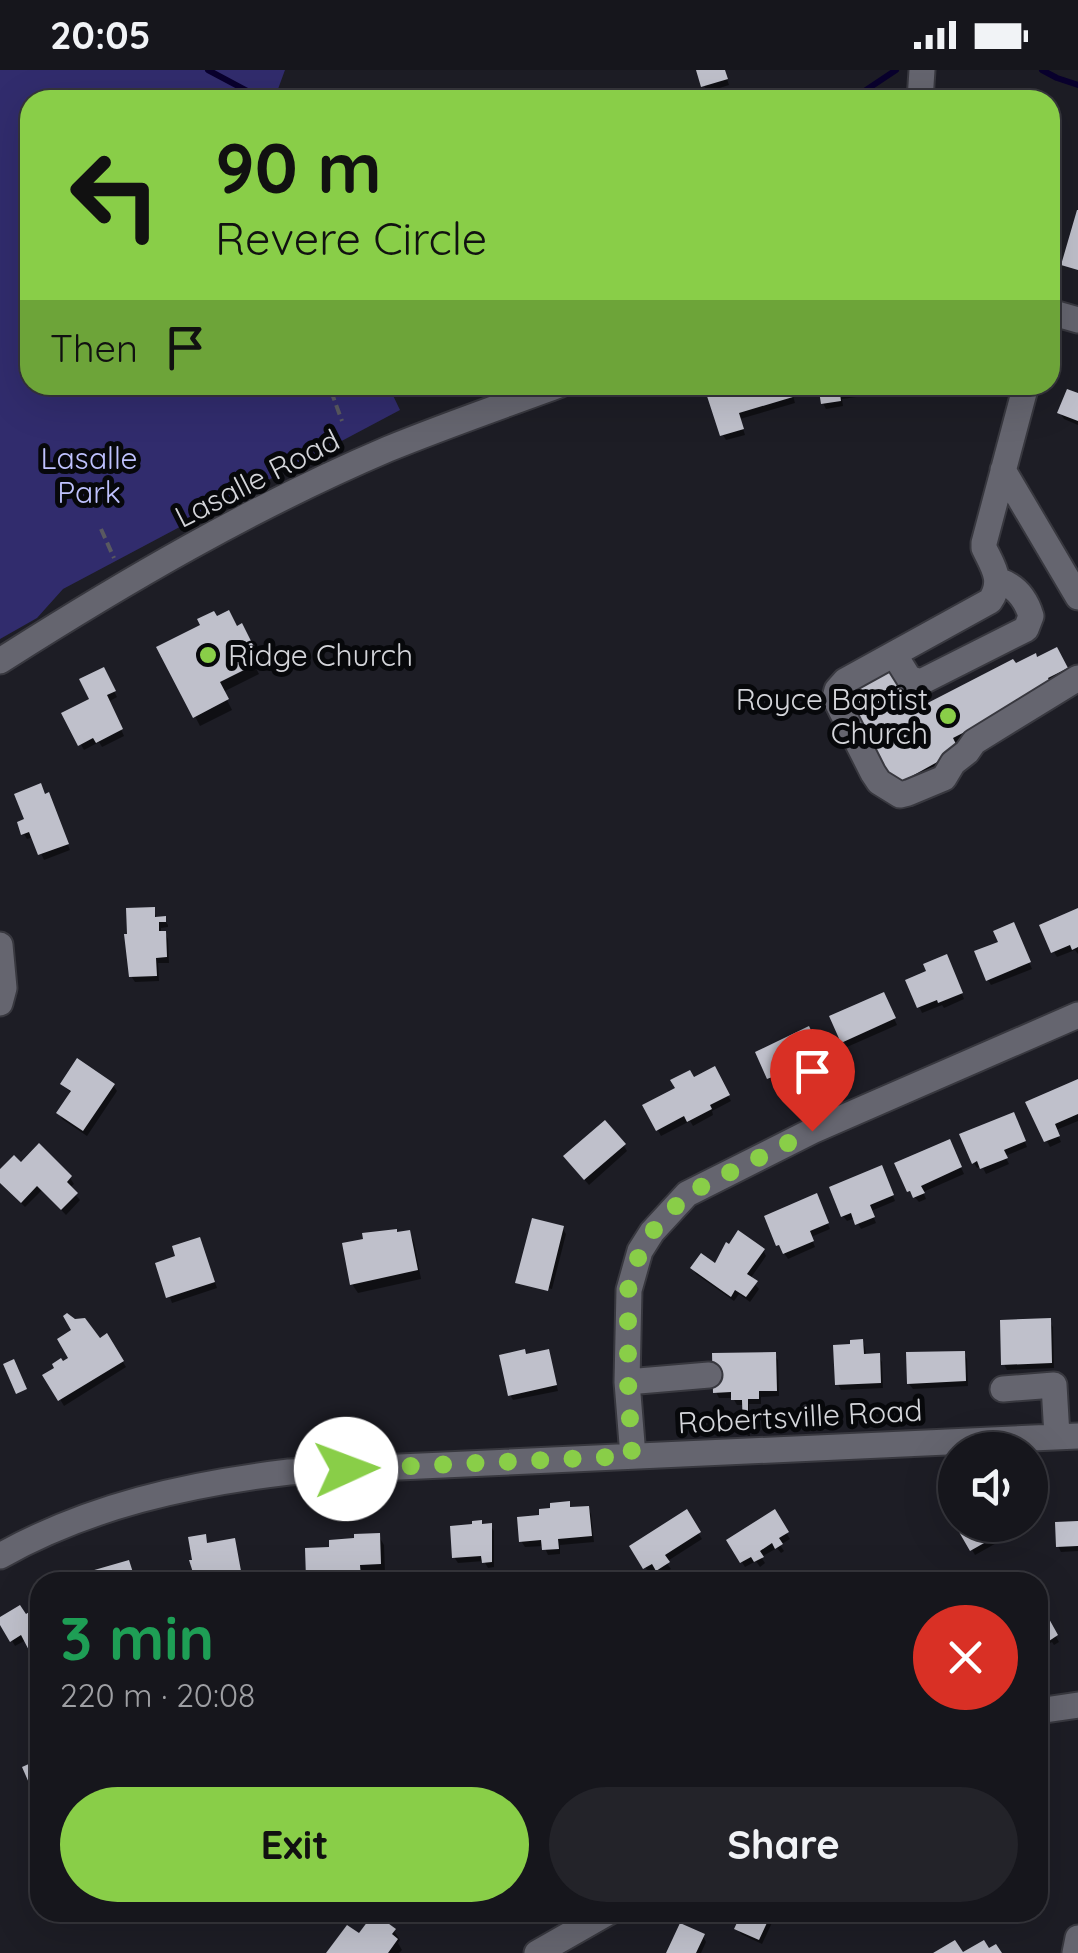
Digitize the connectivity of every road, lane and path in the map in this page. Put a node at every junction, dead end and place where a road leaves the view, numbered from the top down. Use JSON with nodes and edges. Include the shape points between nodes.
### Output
{"nodes":[{"id":1,"x":333,"y":395,"type":"edge"},
{"id":2,"x":532,"y":395,"type":"edge"},
{"id":3,"x":1023,"y":395,"type":"edge"},
{"id":4,"x":342,"y":420,"type":"dead end"},
{"id":5,"x":1003,"y":470,"type":"junction"},
{"id":6,"x":102,"y":528,"type":"dead end"},
{"id":7,"x":114,"y":558,"type":"dead end"},
{"id":8,"x":998,"y":580,"type":"junction"},
{"id":9,"x":1078,"y":597,"type":"edge"},
{"id":10,"x":894,"y":654,"type":"junction"},
{"id":11,"x":0,"y":661,"type":"edge"},
{"id":12,"x":1078,"y":678,"type":"edge"},
{"id":13,"x":0,"y":945,"type":"edge"},
{"id":14,"x":0,"y":1003,"type":"edge"},
{"id":15,"x":1078,"y":1015,"type":"edge"},
{"id":16,"x":709,"y":1375,"type":"dead end"},
{"id":17,"x":628,"y":1382,"type":"junction"},
{"id":18,"x":1003,"y":1388,"type":"dead end"},
{"id":19,"x":1068,"y":1436,"type":"edge"},
{"id":20,"x":632,"y":1456,"type":"junction"},
{"id":21,"x":0,"y":1556,"type":"edge"},
{"id":22,"x":1078,"y":1704,"type":"edge"},
{"id":23,"x":1048,"y":1708,"type":"edge"},
{"id":24,"x":591,"y":1922,"type":"edge"},
{"id":25,"x":1078,"y":1938,"type":"edge"},
{"id":26,"x":537,"y":1953,"type":"edge"},
{"id":27,"x":1074,"y":1953,"type":"edge"}],
"edges":[{"from":1,"to":4,"type":"path"},
{"from":2,"to":11,"type":"street","name":"Lasalle Road","via":[[389,449],[264,507]]},
{"from":3,"to":5,"type":"street"},
{"from":5,"to":8,"type":"street","via":[[984,548]]},
{"from":5,"to":9,"type":"street"},
{"from":6,"to":7,"type":"path"},
{"from":8,"to":10,"type":"street","via":[[990,600]]},
{"from":8,"to":10,"type":"street","via":[[1024,599],[1031,616],[1026,628],[921,682],[909,678]]},
{"from":10,"to":12,"type":"street","via":[[846,680],[836,698],[873,773],[900,794],[944,778],[974,742]]},
{"from":13,"to":14,"type":"street"},
{"from":15,"to":17,"type":"street","via":[[812,1131],[687,1194],[652,1232],[628,1290]]},
{"from":16,"to":17,"type":"street"},
{"from":17,"to":20,"type":"street"},
{"from":18,"to":19,"type":"street","via":[[1054,1385]]},
{"from":19,"to":20,"type":"street","name":"Robertsville Road"},
{"from":20,"to":21,"type":"street","name":"Robertsville Road","via":[[227,1480],[135,1500]]},
{"from":22,"to":23,"type":"street"},
{"from":24,"to":26,"type":"street"},
{"from":25,"to":27,"type":"street"}]}
